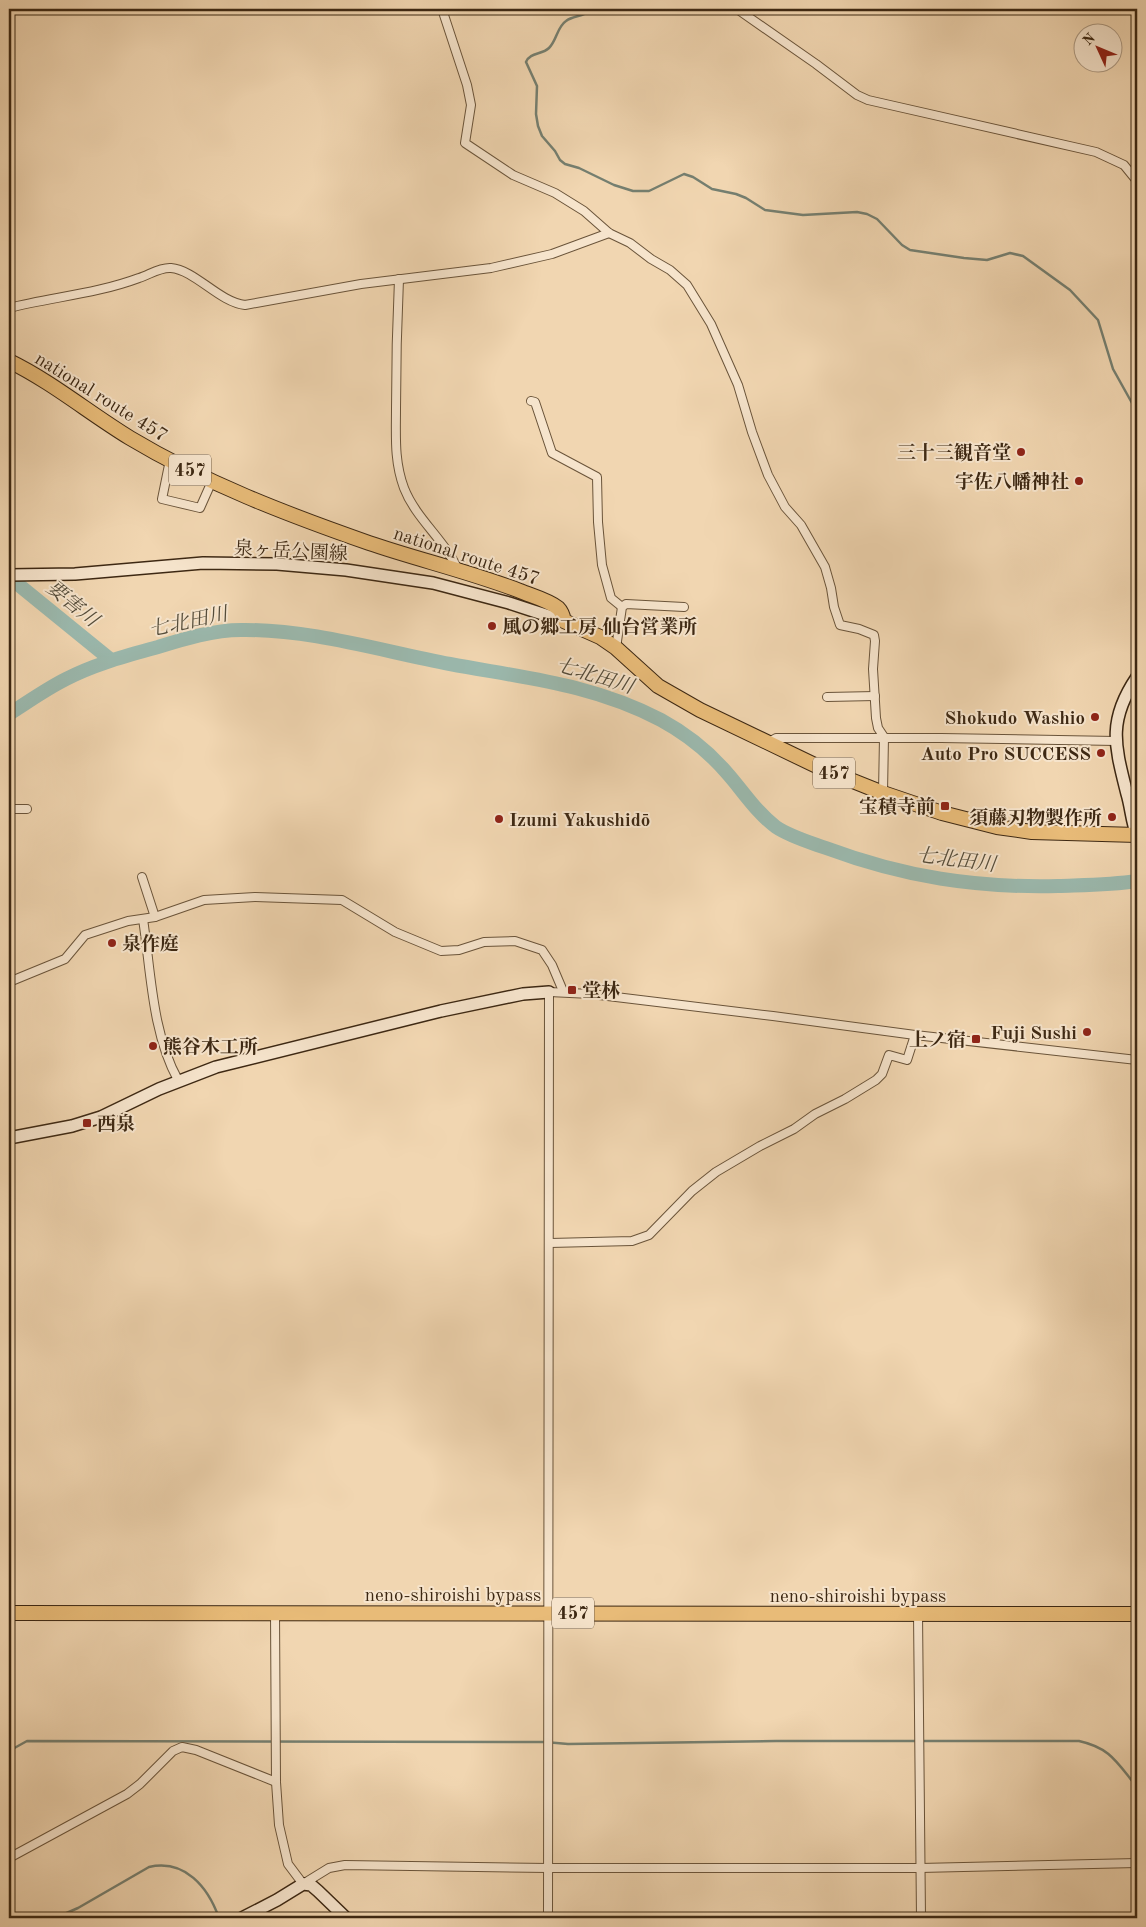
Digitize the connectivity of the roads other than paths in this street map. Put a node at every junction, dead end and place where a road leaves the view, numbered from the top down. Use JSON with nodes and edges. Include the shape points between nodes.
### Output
{"nodes":[{"id":1,"x":442,"y":9,"type":"edge"},
{"id":2,"x":738,"y":9,"type":"edge"},
{"id":3,"x":1137,"y":181,"type":"edge"},
{"id":4,"x":610,"y":233,"type":"junction"},
{"id":5,"x":399,"y":279,"type":"junction"},
{"id":6,"x":9,"y":308,"type":"edge"},
{"id":7,"x":9,"y":361,"type":"edge"},
{"id":8,"x":531,"y":400,"type":"dead end"},
{"id":9,"x":170,"y":460,"type":"junction"},
{"id":10,"x":212,"y":481,"type":"junction"},
{"id":11,"x":458,"y":570,"type":"junction"},
{"id":12,"x":9,"y":575,"type":"edge"},
{"id":13,"x":622,"y":607,"type":"junction"},
{"id":14,"x":684,"y":607,"type":"dead end"},
{"id":15,"x":564,"y":622,"type":"junction"},
{"id":16,"x":616,"y":648,"type":"junction"},
{"id":17,"x":1137,"y":677,"type":"edge"},
{"id":18,"x":874,"y":696,"type":"junction"},
{"id":19,"x":827,"y":697,"type":"dead end"},
{"id":20,"x":884,"y":737,"type":"junction"},
{"id":21,"x":1116,"y":741,"type":"junction"},
{"id":22,"x":769,"y":742,"type":"junction"},
{"id":23,"x":883,"y":793,"type":"junction"},
{"id":24,"x":9,"y":809,"type":"edge"},
{"id":25,"x":27,"y":809,"type":"dead end"},
{"id":26,"x":1137,"y":835,"type":"edge"},
{"id":27,"x":142,"y":877,"type":"dead end"},
{"id":28,"x":155,"y":917,"type":"junction"},
{"id":29,"x":143,"y":919,"type":"junction"},
{"id":30,"x":9,"y":982,"type":"edge"},
{"id":31,"x":563,"y":991,"type":"junction"},
{"id":32,"x":549,"y":992,"type":"junction"},
{"id":33,"x":916,"y":1035,"type":"junction"},
{"id":34,"x":1137,"y":1060,"type":"edge"},
{"id":35,"x":178,"y":1080,"type":"junction"},
{"id":36,"x":9,"y":1138,"type":"edge"},
{"id":37,"x":550,"y":1243,"type":"junction"},
{"id":38,"x":9,"y":1613,"type":"edge"},
{"id":39,"x":275,"y":1613,"type":"junction"},
{"id":40,"x":549,"y":1613,"type":"junction"},
{"id":41,"x":918,"y":1613,"type":"junction"},
{"id":42,"x":1137,"y":1614,"type":"edge"},
{"id":43,"x":276,"y":1782,"type":"junction"},
{"id":44,"x":9,"y":1858,"type":"edge"},
{"id":45,"x":1137,"y":1863,"type":"edge"},
{"id":46,"x":548,"y":1868,"type":"junction"},
{"id":47,"x":920,"y":1868,"type":"junction"},
{"id":48,"x":303,"y":1884,"type":"junction"},
{"id":49,"x":242,"y":1918,"type":"edge"},
{"id":50,"x":346,"y":1918,"type":"edge"},
{"id":51,"x":548,"y":1918,"type":"edge"},
{"id":52,"x":921,"y":1918,"type":"edge"}],
"edges":[{"from":1,"to":4,"type":"street","via":[[470,100],[472,113],[466,143],[514,175],[570,202]]},
{"from":2,"to":3,"type":"street","via":[[862,98],[1096,152],[1124,166]]},
{"from":4,"to":5,"type":"street","via":[[520,262],[483,270]]},
{"from":4,"to":18,"type":"street","via":[[676,274],[711,324],[738,385],[768,475],[824,567],[840,624],[874,635]]},
{"from":5,"to":6,"type":"street","via":[[245,305],[234,304],[181,270],[170,268],[90,293]]},
{"from":5,"to":11,"type":"street","via":[[395,362],[397,464],[415,508],[451,554]]},
{"from":7,"to":9,"type":"highway","name":"national route 457","number":"457"},
{"from":8,"to":13,"type":"street","via":[[535,402],[552,453],[597,477],[602,565],[611,598]]},
{"from":9,"to":10,"type":"highway","name":"national route 457","number":"457"},
{"from":9,"to":10,"type":"street","via":[[162,500],[200,508]]},
{"from":10,"to":11,"type":"highway","name":"national route 457","number":"457","via":[[288,515]]},
{"from":11,"to":15,"type":"highway","name":"national route 457","number":"457","via":[[546,601],[558,608]]},
{"from":12,"to":15,"type":"main road","name":"泉ヶ岳公園線","via":[[75,574],[203,563],[277,564],[433,583],[509,603]]},
{"from":13,"to":14,"type":"street","via":[[626,604]]},
{"from":13,"to":16,"type":"street"},
{"from":15,"to":16,"type":"highway","number":"457","via":[[600,637]]},
{"from":16,"to":22,"type":"highway","number":"457","via":[[658,686],[700,710]]},
{"from":17,"to":21,"type":"main road","via":[[1121,706]]},
{"from":18,"to":19,"type":"street"},
{"from":18,"to":20,"type":"street","via":[[878,728]]},
{"from":20,"to":21,"type":"street"},
{"from":20,"to":22,"type":"street","via":[[776,738]]},
{"from":20,"to":23,"type":"street"},
{"from":21,"to":26,"type":"main road"},
{"from":22,"to":23,"type":"highway","number":"457","via":[[823,769]]},
{"from":23,"to":26,"type":"highway","number":"457","via":[[997,827],[1032,832]]},
{"from":24,"to":25,"type":"street"},
{"from":27,"to":28,"type":"street"},
{"from":28,"to":29,"type":"street"},
{"from":28,"to":31,"type":"street","via":[[204,900],[255,897],[342,900],[395,932],[441,951],[459,950],[484,942],[516,941],[542,950]]},
{"from":29,"to":30,"type":"street","via":[[85,935],[66,959]]},
{"from":29,"to":35,"type":"street","via":[[160,1039]]},
{"from":31,"to":32,"type":"street"},
{"from":31,"to":33,"type":"street"},
{"from":32,"to":35,"type":"main road","via":[[523,994],[441,1011],[245,1059]]},
{"from":32,"to":37,"type":"street"},
{"from":33,"to":34,"type":"street"},
{"from":33,"to":37,"type":"street","via":[[907,1060],[890,1055],[876,1080],[716,1172],[642,1239],[632,1242]]},
{"from":35,"to":36,"type":"main road","via":[[92,1121]]},
{"from":37,"to":40,"type":"street"},
{"from":38,"to":39,"type":"highway","name":"neno-shiroishi bypass","number":"457"},
{"from":39,"to":40,"type":"highway","name":"neno-shiroishi bypass","number":"457"},
{"from":39,"to":43,"type":"street"},
{"from":40,"to":41,"type":"highway","name":"neno-shiroishi bypass","number":"457"},
{"from":40,"to":46,"type":"street"},
{"from":41,"to":42,"type":"highway","name":"neno-shiroishi bypass","number":"457"},
{"from":41,"to":47,"type":"street"},
{"from":43,"to":44,"type":"street","via":[[182,1747],[127,1794]]},
{"from":43,"to":48,"type":"street","via":[[279,1824],[288,1864]]},
{"from":45,"to":47,"type":"street"},
{"from":46,"to":47,"type":"street"},
{"from":46,"to":48,"type":"street","via":[[345,1865],[329,1868]]},
{"from":46,"to":51,"type":"street"},
{"from":47,"to":52,"type":"street"},
{"from":48,"to":49,"type":"main road"},
{"from":48,"to":50,"type":"main road","via":[[318,1891]]}]}
